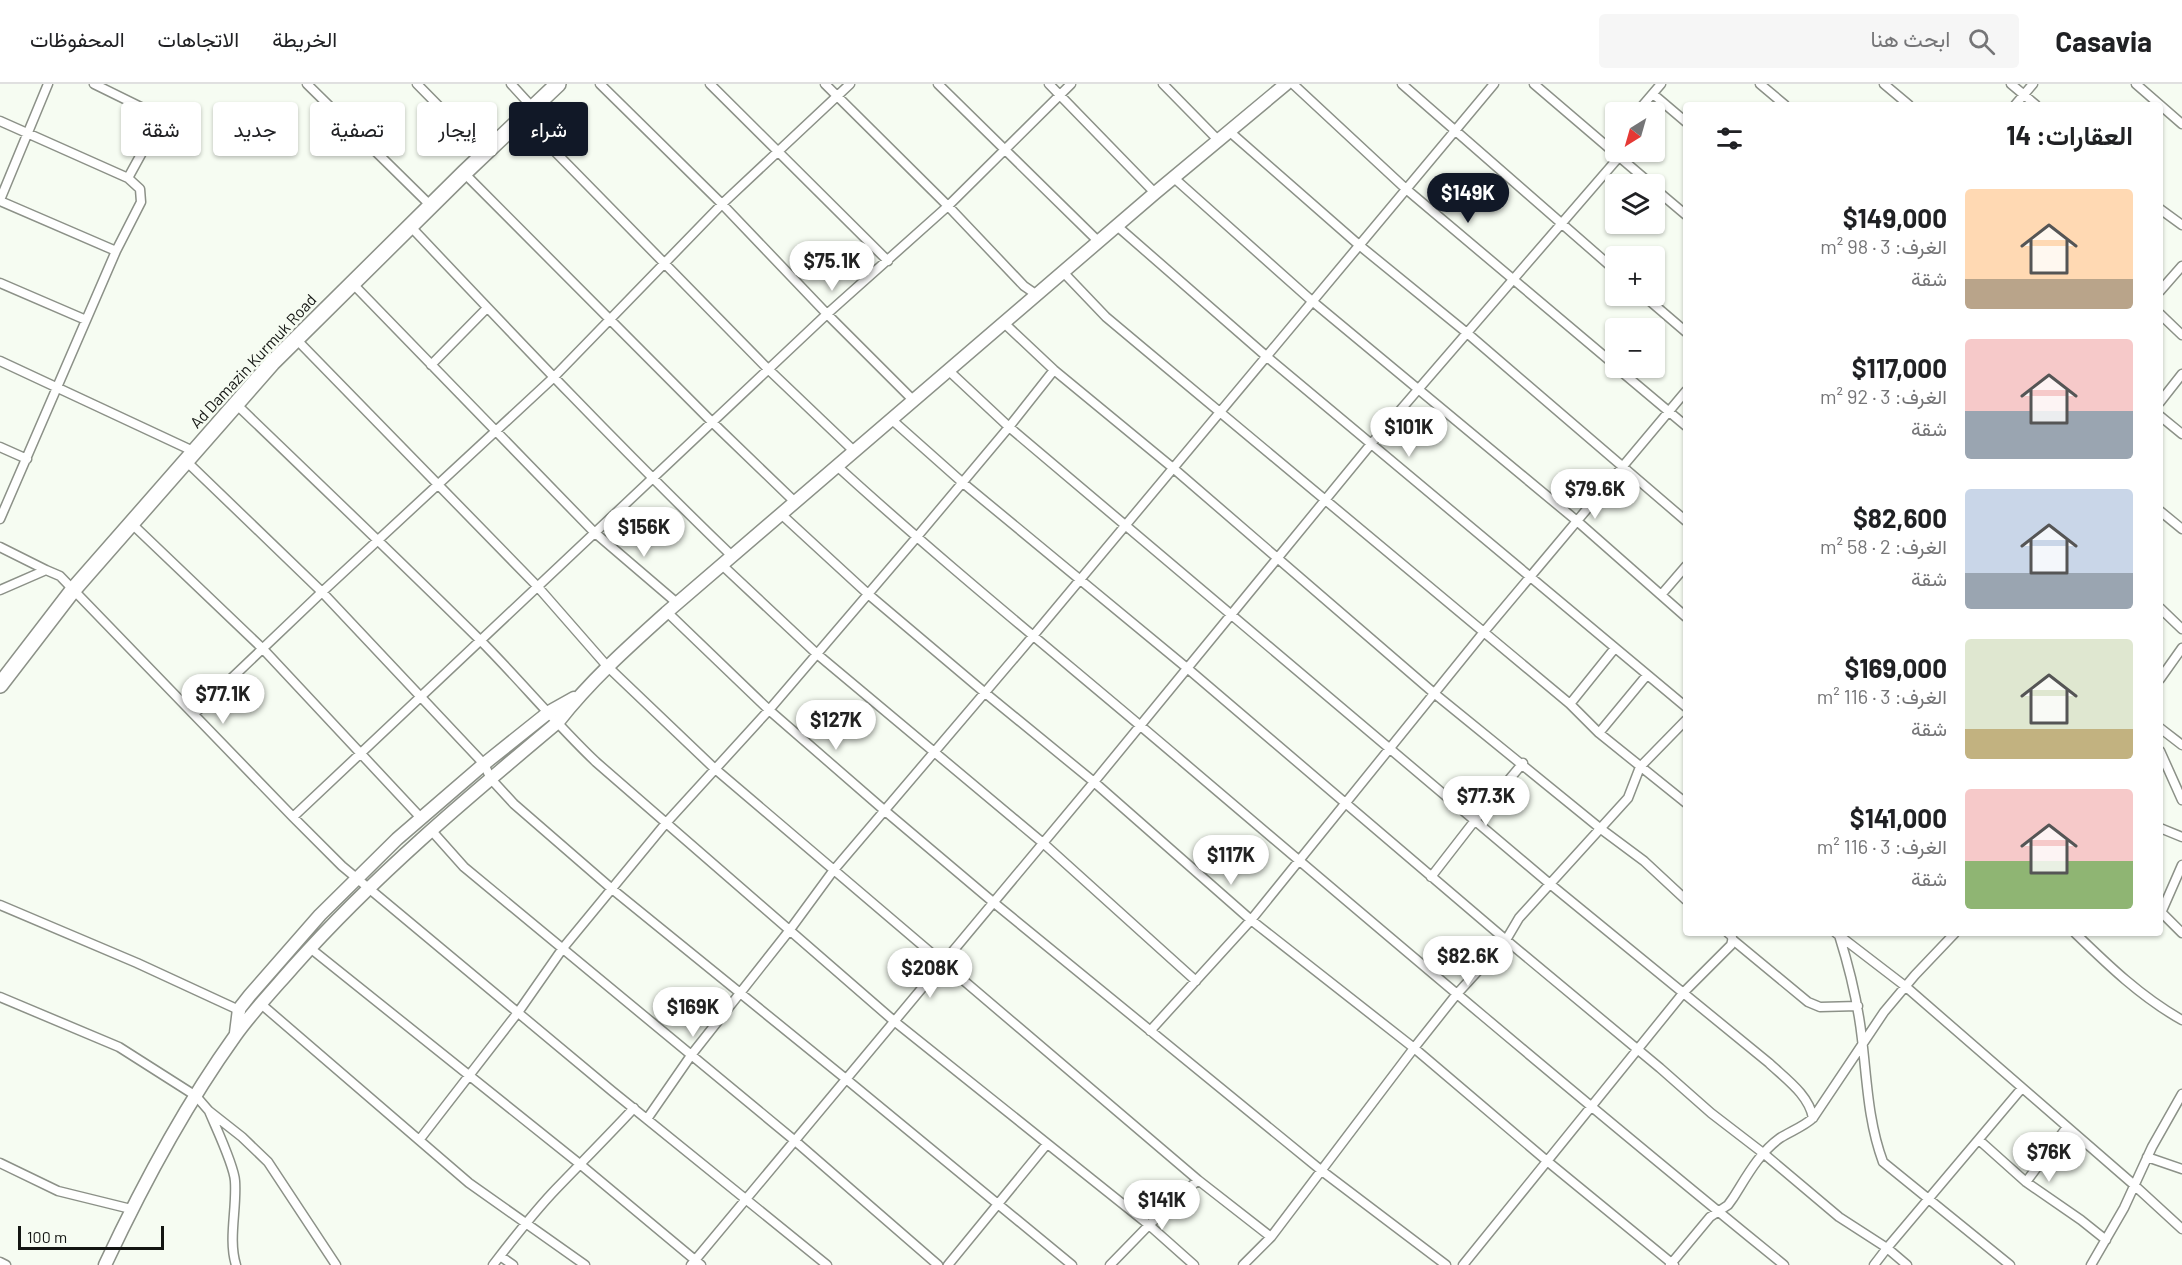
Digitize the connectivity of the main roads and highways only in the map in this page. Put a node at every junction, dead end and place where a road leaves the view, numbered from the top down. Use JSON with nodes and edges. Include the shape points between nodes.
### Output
{"nodes":[{"id":1,"x":558,"y":84,"type":"edge"},
{"id":2,"x":0,"y":685,"type":"edge"}],
"edges":[{"from":1,"to":2,"type":"highway","name":"Ad Damazin Kurmuk Road","via":[[296,339],[73,590]]}]}
